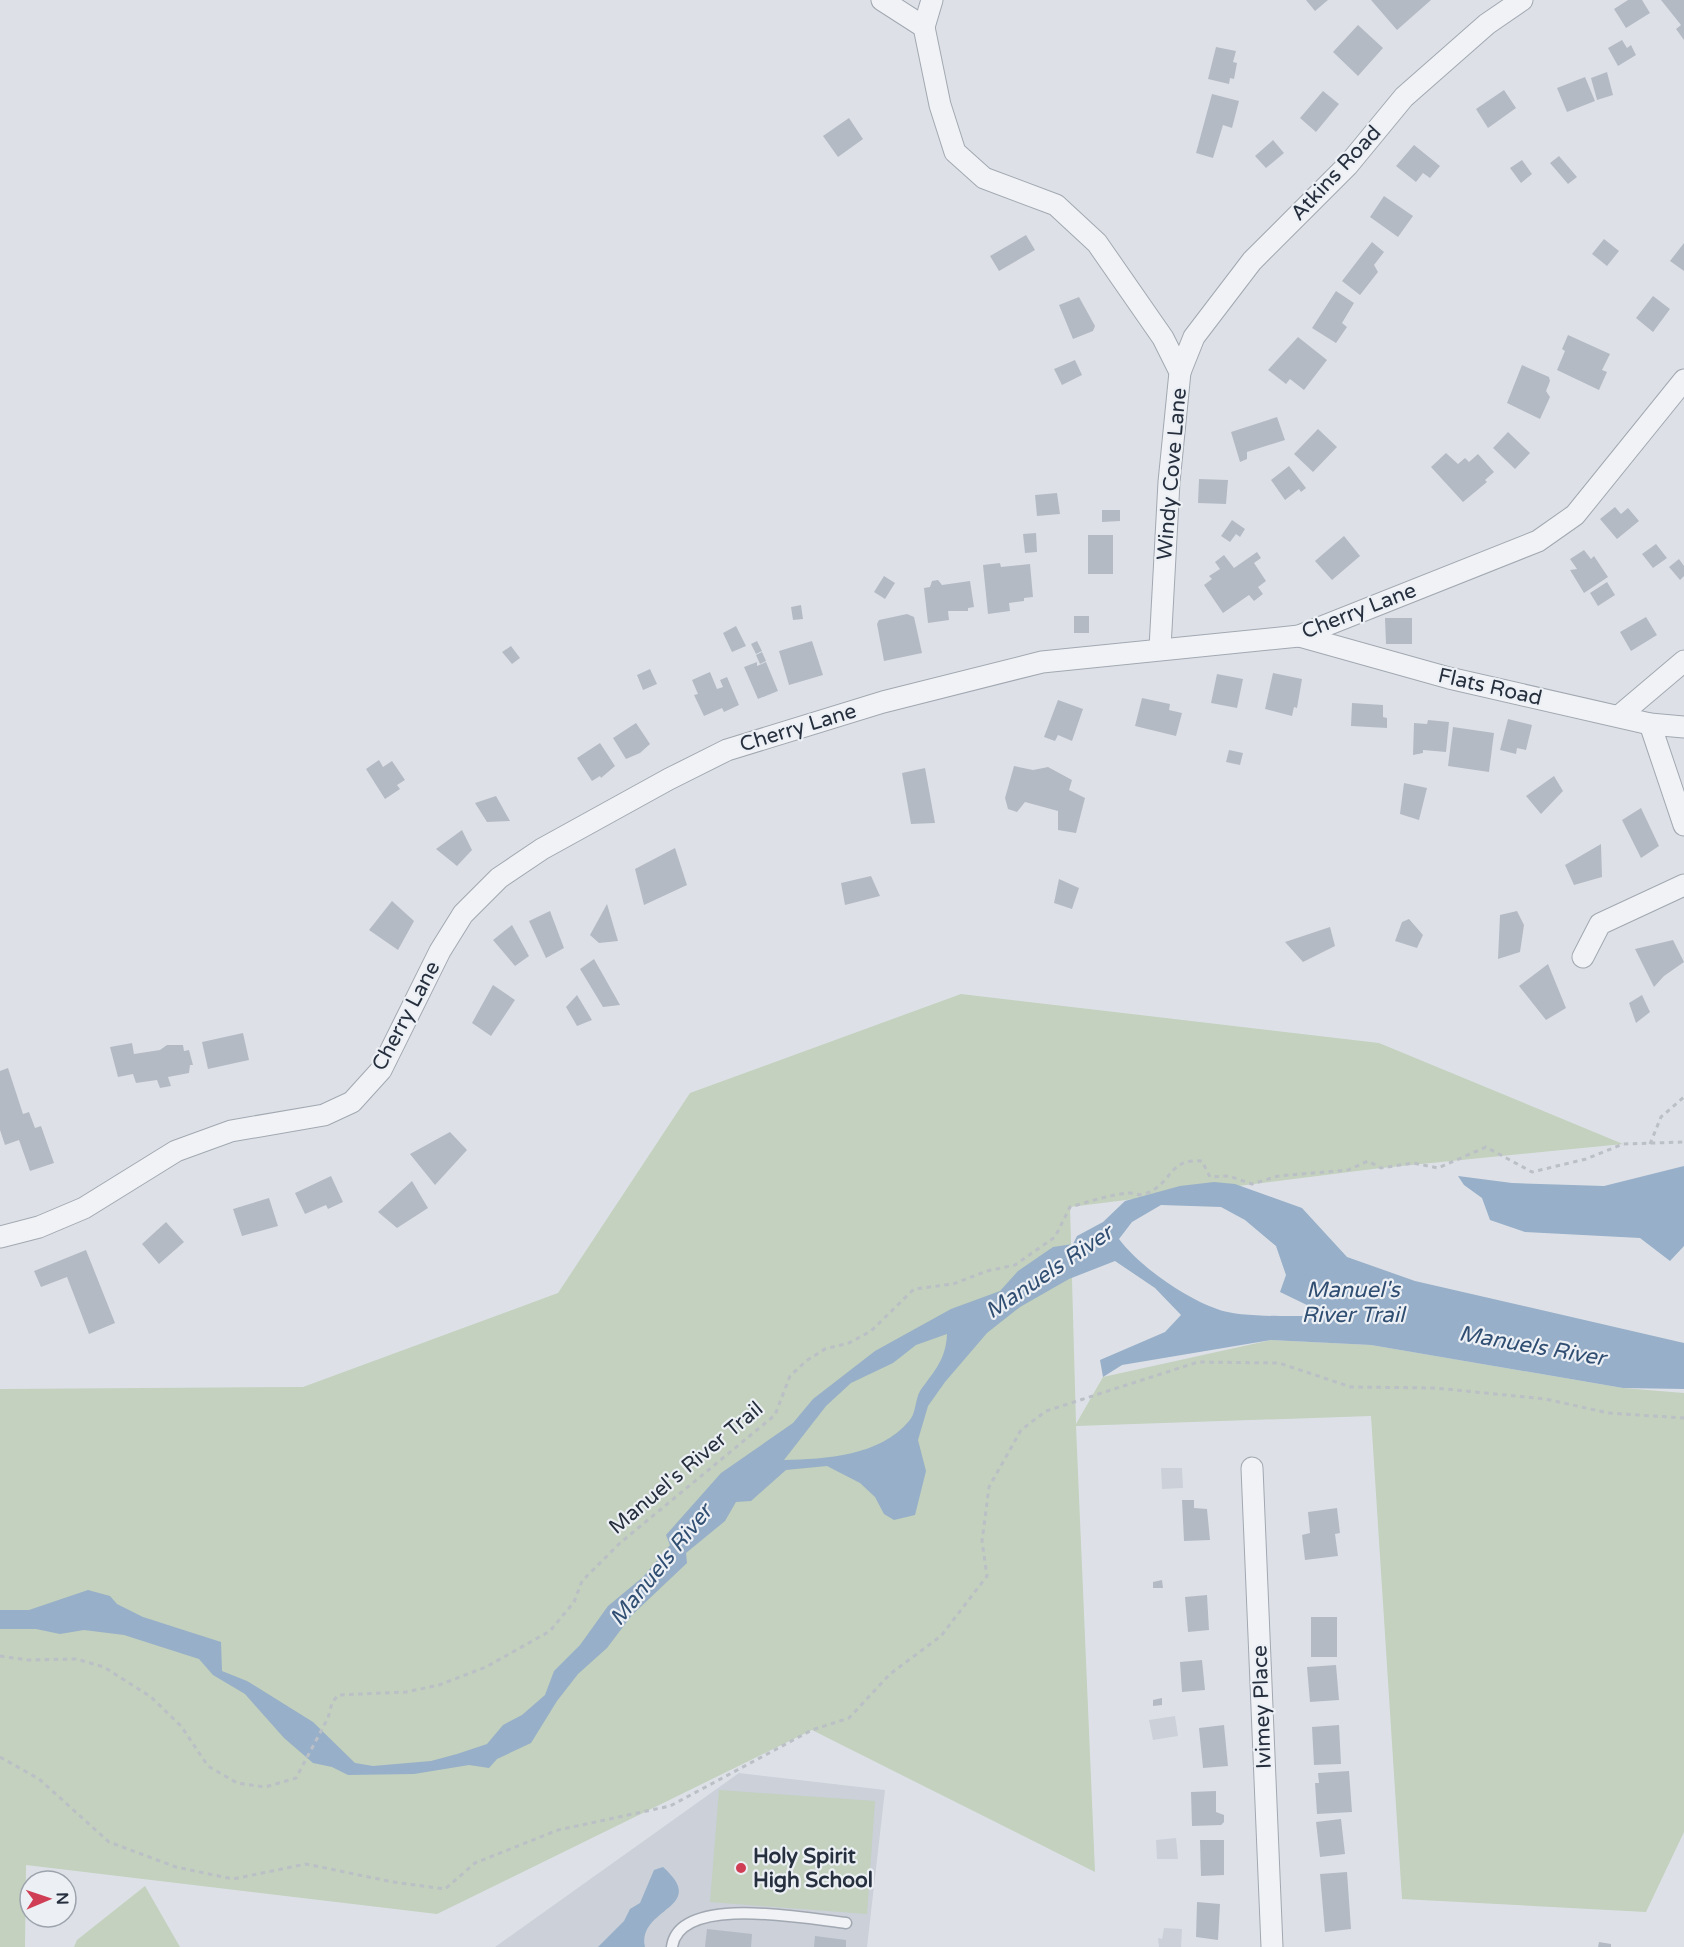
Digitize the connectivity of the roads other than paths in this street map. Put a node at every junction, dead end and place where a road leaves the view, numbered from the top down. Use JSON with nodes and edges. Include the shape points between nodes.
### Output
{"nodes":[{"id":1,"x":882,"y":0,"type":"edge"},
{"id":2,"x":932,"y":0,"type":"edge"},
{"id":3,"x":1522,"y":0,"type":"edge"},
{"id":4,"x":924,"y":27,"type":"junction"},
{"id":5,"x":1180,"y":372,"type":"junction"},
{"id":6,"x":1684,"y":380,"type":"edge"},
{"id":7,"x":1299,"y":636,"type":"junction"},
{"id":8,"x":1160,"y":648,"type":"junction"},
{"id":9,"x":1684,"y":661,"type":"edge"},
{"id":10,"x":1620,"y":716,"type":"junction"},
{"id":11,"x":1650,"y":724,"type":"junction"},
{"id":12,"x":1684,"y":727,"type":"edge"},
{"id":13,"x":1684,"y":825,"type":"edge"},
{"id":14,"x":1684,"y":885,"type":"edge"},
{"id":15,"x":1583,"y":957,"type":"dead end"},
{"id":16,"x":0,"y":1237,"type":"edge"},
{"id":17,"x":1252,"y":1468,"type":"dead end"},
{"id":18,"x":846,"y":1923,"type":"dead end"},
{"id":19,"x":672,"y":1947,"type":"edge"},
{"id":20,"x":1272,"y":1947,"type":"edge"}],
"edges":[{"from":1,"to":4,"type":"street"},
{"from":2,"to":4,"type":"street"},
{"from":3,"to":5,"type":"street","name":"Atkins Road","via":[[1487,24],[1404,97],[1348,165],[1252,261],[1194,337]]},
{"from":4,"to":5,"type":"street","name":"Windy Cove Lane","via":[[940,105],[955,152],[984,177],[1056,205],[1096,243],[1163,338]]},
{"from":5,"to":8,"type":"street","name":"Windy Cove Lane","via":[[1169,482]]},
{"from":6,"to":7,"type":"street","name":"Cherry Lane","via":[[1575,515],[1538,541]]},
{"from":7,"to":8,"type":"street","name":"Cherry Lane"},
{"from":7,"to":10,"type":"street","name":"Flats Road","via":[[1449,678]]},
{"from":8,"to":16,"type":"street","name":"Cherry Lane","via":[[1042,662],[883,702],[727,750],[669,779],[542,849],[499,878],[463,914],[440,951],[381,1070],[352,1102],[324,1115],[231,1131],[176,1151],[84,1208],[39,1227]]},
{"from":9,"to":10,"type":"street"},
{"from":10,"to":11,"type":"street","name":"Flats Road"},
{"from":11,"to":12,"type":"street","name":"Flats Road"},
{"from":11,"to":13,"type":"street"},
{"from":14,"to":15,"type":"street","via":[[1600,924]]},
{"from":17,"to":20,"type":"street","name":"Ivimey Place"},
{"from":18,"to":19,"type":"lane","via":[[711,1914],[688,1923],[673,1939]]}]}
